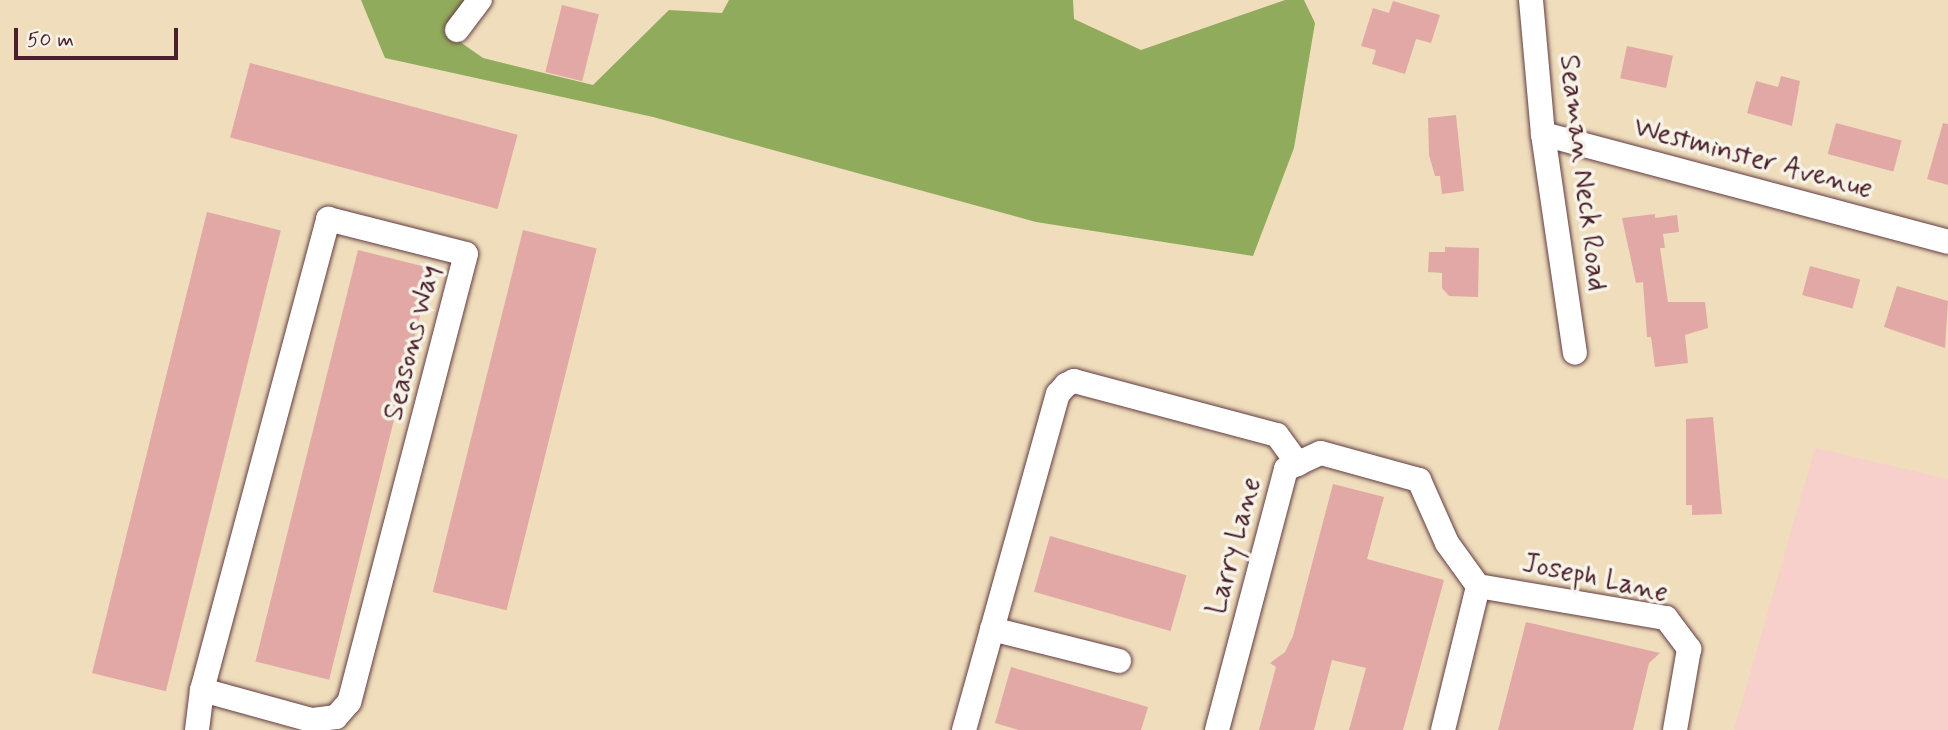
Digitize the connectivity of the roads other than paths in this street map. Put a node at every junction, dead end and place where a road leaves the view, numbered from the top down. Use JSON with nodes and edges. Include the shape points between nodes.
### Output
{"nodes":[{"id":1,"x":480,"y":0,"type":"edge"},
{"id":2,"x":1531,"y":0,"type":"edge"},
{"id":3,"x":457,"y":30,"type":"dead end"},
{"id":4,"x":1543,"y":134,"type":"junction"},
{"id":5,"x":1948,"y":242,"type":"edge"},
{"id":6,"x":1575,"y":353,"type":"dead end"},
{"id":7,"x":1298,"y":464,"type":"junction"},
{"id":8,"x":1478,"y":586,"type":"junction"},
{"id":9,"x":992,"y":629,"type":"junction"},
{"id":10,"x":1119,"y":661,"type":"dead end"},
{"id":11,"x":202,"y":690,"type":"junction"},
{"id":12,"x":197,"y":730,"type":"edge"},
{"id":13,"x":964,"y":730,"type":"edge"},
{"id":14,"x":1217,"y":730,"type":"edge"},
{"id":15,"x":1443,"y":730,"type":"edge"},
{"id":16,"x":1675,"y":730,"type":"edge"}],
"edges":[{"from":1,"to":3,"type":"street"},
{"from":2,"to":4,"type":"street","name":"Seaman Neck Road"},
{"from":4,"to":5,"type":"street","name":"Westminster Avenue"},
{"from":4,"to":6,"type":"street","name":"Seaman Neck Road"},
{"from":7,"to":8,"type":"street","name":"Larry Lane","via":[[1321,453],[1419,480],[1447,543]]},
{"from":7,"to":9,"type":"street","via":[[1277,435],[1074,381],[1066,385],[1058,394]]},
{"from":7,"to":14,"type":"street","name":"Larry Lane","via":[[1286,469]]},
{"from":8,"to":15,"type":"street"},
{"from":8,"to":16,"type":"street","name":"Joseph Lane","via":[[1666,618],[1689,649]]},
{"from":9,"to":10,"type":"street"},
{"from":9,"to":13,"type":"street"},
{"from":11,"to":11,"type":"street","name":"Seasons Way","via":[[328,219],[466,254],[349,702],[336,717],[311,720]]},
{"from":11,"to":12,"type":"street","name":"Seasons Way"}]}
